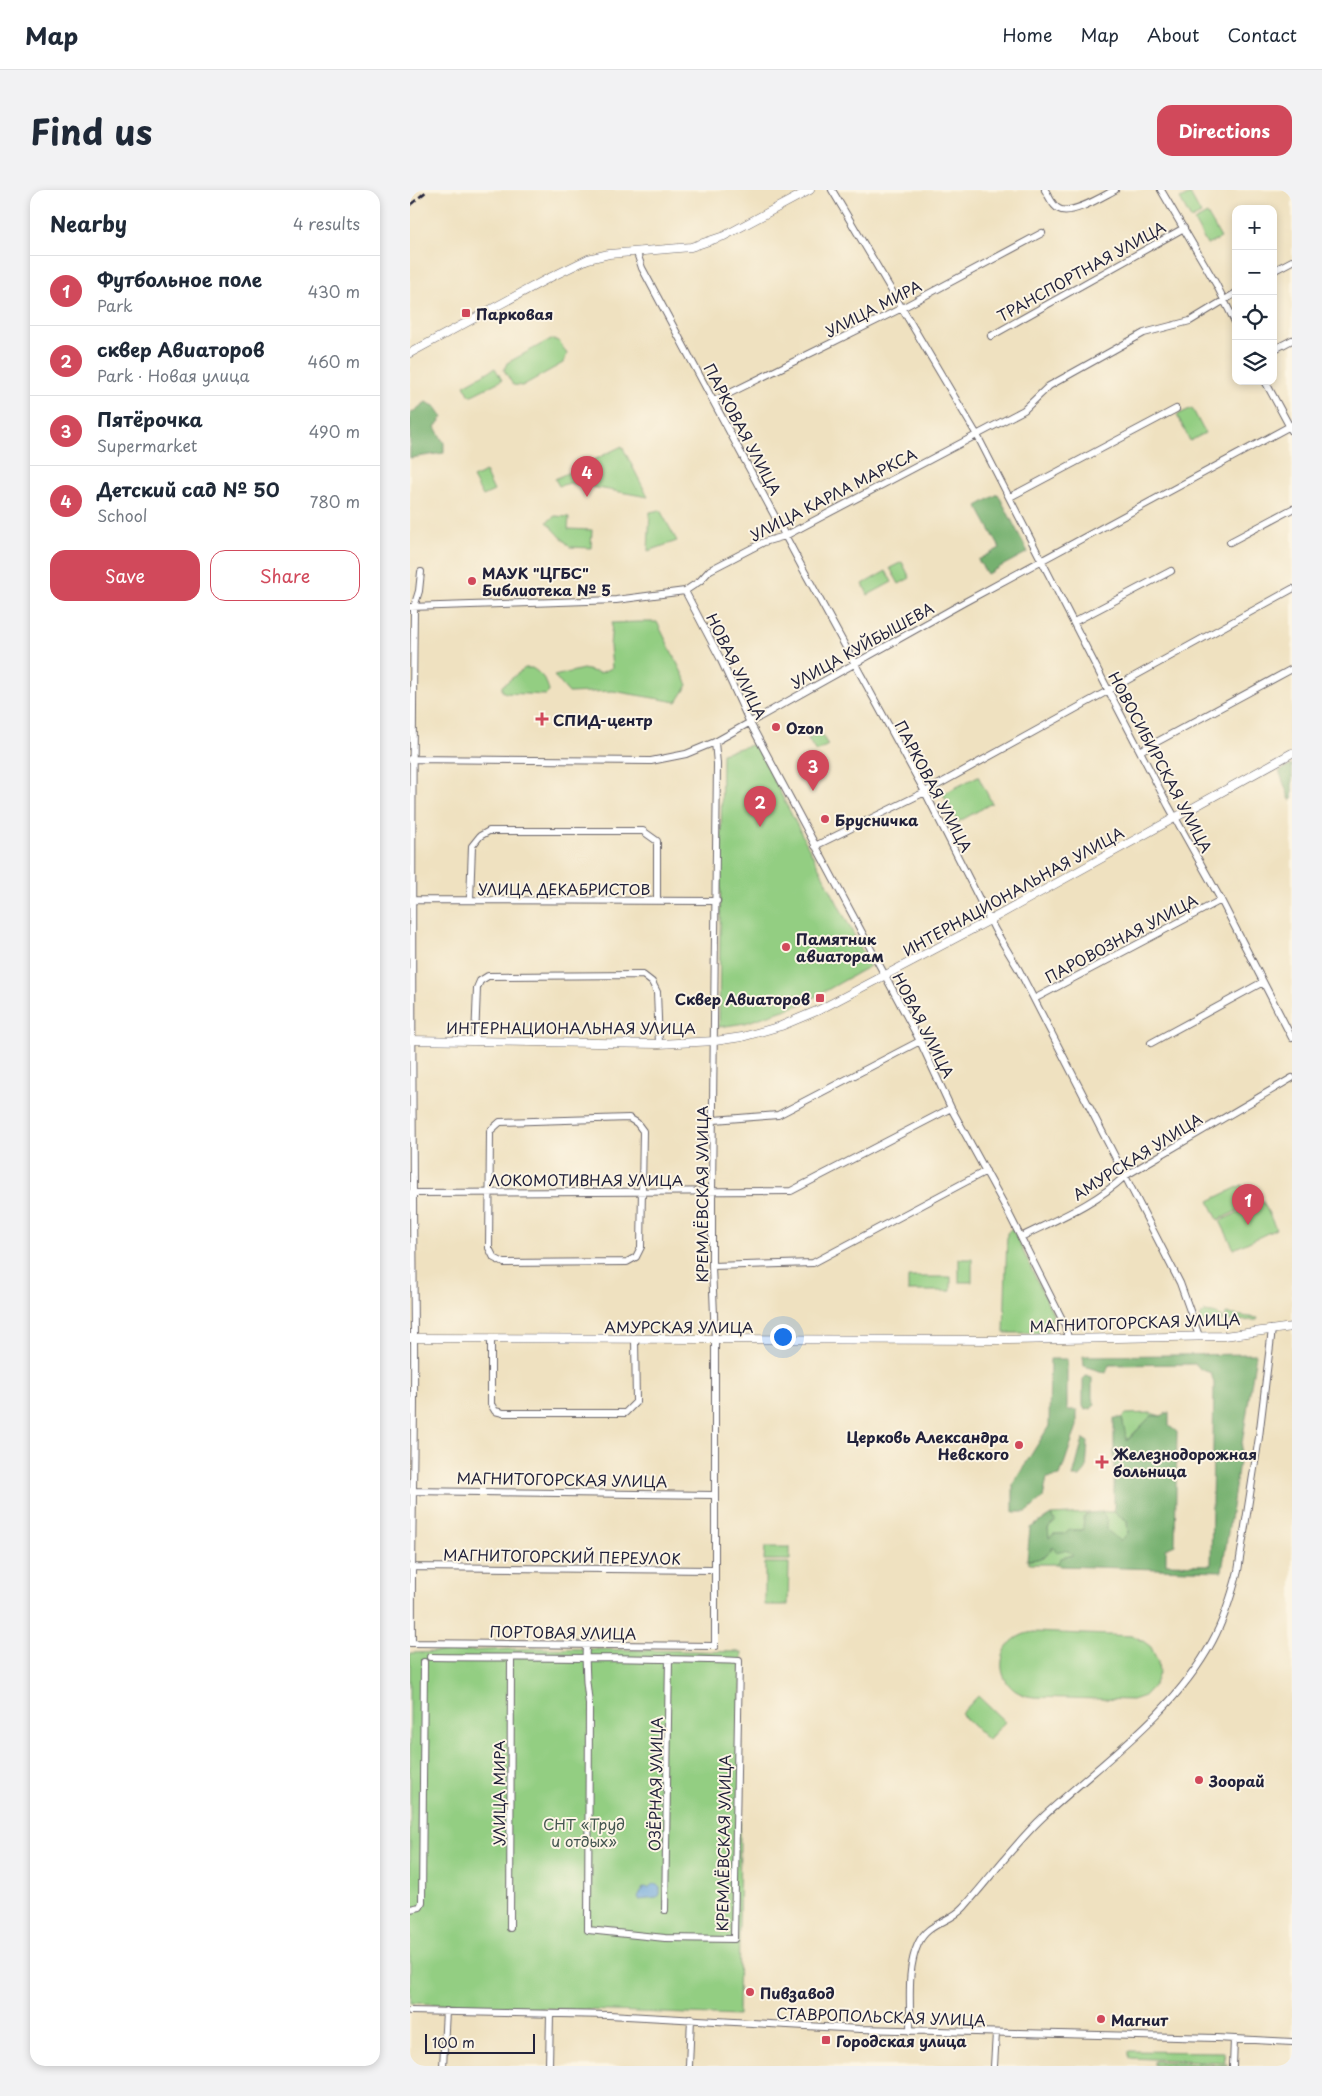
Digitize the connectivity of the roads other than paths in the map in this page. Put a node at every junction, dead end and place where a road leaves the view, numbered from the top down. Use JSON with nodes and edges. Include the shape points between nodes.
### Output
{"nodes":[{"id":1,"x":810,"y":190,"type":"edge"},
{"id":2,"x":832,"y":190,"type":"edge"},
{"id":3,"x":1045,"y":190,"type":"edge"},
{"id":4,"x":1115,"y":190,"type":"edge"},
{"id":5,"x":1161,"y":190,"type":"edge"},
{"id":6,"x":1184,"y":228,"type":"junction"},
{"id":7,"x":1042,"y":233,"type":"dead end"},
{"id":8,"x":637,"y":253,"type":"junction"},
{"id":9,"x":1292,"y":261,"type":"edge"},
{"id":10,"x":1277,"y":270,"type":"edge"},
{"id":11,"x":1233,"y":295,"type":"edge"},
{"id":12,"x":1224,"y":300,"type":"junction"},
{"id":13,"x":902,"y":308,"type":"junction"},
{"id":14,"x":1232,"y":316,"type":"edge"},
{"id":15,"x":991,"y":336,"type":"dead end"},
{"id":16,"x":1292,"y":340,"type":"edge"},
{"id":17,"x":1277,"y":348,"type":"edge"},
{"id":18,"x":410,"y":353,"type":"edge"},
{"id":19,"x":1267,"y":385,"type":"edge"},
{"id":20,"x":714,"y":401,"type":"junction"},
{"id":21,"x":1176,"y":409,"type":"dead end"},
{"id":22,"x":1291,"y":427,"type":"edge"},
{"id":23,"x":977,"y":435,"type":"junction"},
{"id":24,"x":1010,"y":497,"type":"junction"},
{"id":25,"x":1292,"y":509,"type":"edge"},
{"id":26,"x":785,"y":536,"type":"junction"},
{"id":27,"x":1230,"y":542,"type":"dead end"},
{"id":28,"x":1043,"y":561,"type":"junction"},
{"id":29,"x":1171,"y":571,"type":"dead end"},
{"id":30,"x":421,"y":572,"type":"dead end"},
{"id":31,"x":1292,"y":589,"type":"edge"},
{"id":32,"x":685,"y":591,"type":"junction"},
{"id":33,"x":412,"y":607,"type":"edge"},
{"id":34,"x":1074,"y":622,"type":"junction"},
{"id":35,"x":854,"y":664,"type":"junction"},
{"id":36,"x":1292,"y":669,"type":"edge"},
{"id":37,"x":1109,"y":692,"type":"junction"},
{"id":38,"x":750,"y":723,"type":"junction"},
{"id":39,"x":715,"y":742,"type":"junction"},
{"id":40,"x":1140,"y":750,"type":"junction"},
{"id":41,"x":1292,"y":753,"type":"edge"},
{"id":42,"x":411,"y":759,"type":"edge"},
{"id":43,"x":925,"y":792,"type":"junction"},
{"id":44,"x":1175,"y":817,"type":"junction"},
{"id":45,"x":815,"y":846,"type":"junction"},
{"id":46,"x":411,"y":900,"type":"edge"},
{"id":47,"x":470,"y":900,"type":"junction"},
{"id":48,"x":1221,"y":900,"type":"junction"},
{"id":49,"x":657,"y":901,"type":"junction"},
{"id":50,"x":717,"y":901,"type":"junction"},
{"id":51,"x":990,"y":920,"type":"junction"},
{"id":52,"x":885,"y":975,"type":"junction"},
{"id":53,"x":1263,"y":982,"type":"junction"},
{"id":54,"x":1034,"y":999,"type":"junction"},
{"id":55,"x":1292,"y":1038,"type":"edge"},
{"id":56,"x":412,"y":1040,"type":"edge"},
{"id":57,"x":475,"y":1040,"type":"junction"},
{"id":58,"x":715,"y":1041,"type":"junction"},
{"id":59,"x":920,"y":1041,"type":"junction"},
{"id":60,"x":1151,"y":1043,"type":"dead end"},
{"id":61,"x":659,"y":1044,"type":"junction"},
{"id":62,"x":1292,"y":1078,"type":"edge"},
{"id":63,"x":951,"y":1108,"type":"junction"},
{"id":64,"x":714,"y":1120,"type":"junction"},
{"id":65,"x":986,"y":1172,"type":"junction"},
{"id":66,"x":1125,"y":1176,"type":"junction"},
{"id":67,"x":643,"y":1191,"type":"junction"},
{"id":68,"x":712,"y":1191,"type":"junction"},
{"id":69,"x":490,"y":1192,"type":"junction"},
{"id":70,"x":411,"y":1193,"type":"edge"},
{"id":71,"x":1021,"y":1237,"type":"junction"},
{"id":72,"x":712,"y":1266,"type":"junction"},
{"id":73,"x":1292,"y":1327,"type":"edge"},
{"id":74,"x":1272,"y":1329,"type":"junction"},
{"id":75,"x":1199,"y":1336,"type":"junction"},
{"id":76,"x":412,"y":1338,"type":"edge"},
{"id":77,"x":491,"y":1338,"type":"junction"},
{"id":78,"x":1068,"y":1338,"type":"junction"},
{"id":79,"x":635,"y":1339,"type":"junction"},
{"id":80,"x":715,"y":1340,"type":"junction"},
{"id":81,"x":1008,"y":1340,"type":"joint"},
{"id":82,"x":411,"y":1491,"type":"edge"},
{"id":83,"x":714,"y":1495,"type":"junction"},
{"id":84,"x":411,"y":1567,"type":"edge"},
{"id":85,"x":714,"y":1570,"type":"junction"},
{"id":86,"x":411,"y":1644,"type":"edge"},
{"id":87,"x":586,"y":1645,"type":"junction"},
{"id":88,"x":715,"y":1646,"type":"joint"},
{"id":89,"x":511,"y":1658,"type":"junction"},
{"id":90,"x":586,"y":1658,"type":"junction"},
{"id":91,"x":669,"y":1658,"type":"junction"},
{"id":92,"x":410,"y":1909,"type":"edge"},
{"id":93,"x":665,"y":1910,"type":"dead end"},
{"id":94,"x":510,"y":1928,"type":"dead end"},
{"id":95,"x":410,"y":2010,"type":"edge"},
{"id":96,"x":446,"y":2011,"type":"junction"},
{"id":97,"x":550,"y":2014,"type":"junction"},
{"id":98,"x":691,"y":2018,"type":"junction"},
{"id":99,"x":910,"y":2030,"type":"junction"},
{"id":100,"x":996,"y":2033,"type":"junction"},
{"id":101,"x":1234,"y":2039,"type":"junction"},
{"id":102,"x":1292,"y":2042,"type":"edge"},
{"id":103,"x":443,"y":2066,"type":"edge"},
{"id":104,"x":548,"y":2066,"type":"edge"},
{"id":105,"x":689,"y":2066,"type":"edge"},
{"id":106,"x":994,"y":2066,"type":"edge"},
{"id":107,"x":1233,"y":2066,"type":"edge"}],
"edges":[{"from":1,"to":8,"type":"street","via":[[709,242]]},
{"from":2,"to":13,"type":"street","name":"НОВОСИБИРСКАЯ УЛИЦА"},
{"from":3,"to":4,"type":"street","via":[[1059,210],[1075,209]]},
{"from":5,"to":6,"type":"street","name":"ТРАНСПОРТНАЯ УЛИЦА"},
{"from":6,"to":12,"type":"street","name":"ТРАНСПОРТНАЯ УЛИЦА"},
{"from":6,"to":15,"type":"street","name":"ТРАНСПОРТНАЯ УЛИЦА"},
{"from":7,"to":13,"type":"street","name":"УЛИЦА МИРА"},
{"from":8,"to":18,"type":"street","via":[[588,259]]},
{"from":8,"to":20,"type":"street","name":"ПАРКОВАЯ УЛИЦА"},
{"from":9,"to":10,"type":"street"},
{"from":11,"to":12,"type":"street","name":"УЛИЦА КАРЛА МАРКСА"},
{"from":12,"to":14,"type":"street","name":"ТРАНСПОРТНАЯ УЛИЦА"},
{"from":12,"to":23,"type":"street","name":"УЛИЦА КАРЛА МАРКСА","via":[[1190,321],[1144,333],[1049,386],[1024,410]]},
{"from":13,"to":20,"type":"street","name":"УЛИЦА МИРА"},
{"from":13,"to":23,"type":"street","name":"НОВОСИБИРСКАЯ УЛИЦА"},
{"from":16,"to":17,"type":"street"},
{"from":19,"to":22,"type":"street"},
{"from":20,"to":26,"type":"street","name":"ПАРКОВАЯ УЛИЦА"},
{"from":21,"to":24,"type":"street"},
{"from":22,"to":28,"type":"street","name":"УЛИЦА КУЙБЫШЕВА"},
{"from":23,"to":24,"type":"street","name":"НОВОСИБИРСКАЯ УЛИЦА"},
{"from":23,"to":26,"type":"street","name":"УЛИЦА КАРЛА МАРКСА"},
{"from":24,"to":28,"type":"street","name":"НОВОСИБИРСКАЯ УЛИЦА"},
{"from":25,"to":27,"type":"street"},
{"from":26,"to":32,"type":"street","name":"УЛИЦА КАРЛА МАРКСА","via":[[764,542],[710,570]]},
{"from":26,"to":35,"type":"street","name":"ПАРКОВАЯ УЛИЦА"},
{"from":28,"to":34,"type":"street","name":"НОВОСИБИРСКАЯ УЛИЦА"},
{"from":28,"to":35,"type":"street","name":"УЛИЦА КУЙБЫШЕВА"},
{"from":29,"to":34,"type":"street"},
{"from":30,"to":33,"type":"street","via":[[419,591]]},
{"from":31,"to":37,"type":"street"},
{"from":32,"to":33,"type":"street","via":[[616,600]]},
{"from":32,"to":38,"type":"street","name":"НОВАЯ УЛИЦА"},
{"from":33,"to":42,"type":"street"},
{"from":34,"to":37,"type":"street","name":"НОВОСИБИРСКАЯ УЛИЦА"},
{"from":35,"to":38,"type":"street","name":"УЛИЦА КУЙБЫШЕВА"},
{"from":35,"to":43,"type":"street","name":"ПАРКОВАЯ УЛИЦА"},
{"from":36,"to":40,"type":"street"},
{"from":37,"to":40,"type":"street","name":"НОВОСИБИРСКАЯ УЛИЦА"},
{"from":37,"to":43,"type":"street"},
{"from":38,"to":39,"type":"street","name":"УЛИЦА КУЙБЫШЕВА"},
{"from":38,"to":45,"type":"street","name":"НОВАЯ УЛИЦА"},
{"from":39,"to":42,"type":"street","name":"УЛИЦА КУЙБЫШЕВА","via":[[686,754],[651,761]]},
{"from":39,"to":50,"type":"street","name":"КРЕМЛЁВСКАЯ УЛИЦА"},
{"from":40,"to":44,"type":"street","name":"НОВОСИБИРСКАЯ УЛИЦА"},
{"from":41,"to":44,"type":"street","name":"ИНТЕРНАЦИОНАЛЬНАЯ УЛИЦА"},
{"from":42,"to":46,"type":"street"},
{"from":43,"to":45,"type":"street"},
{"from":43,"to":51,"type":"street","name":"ПАРКОВАЯ УЛИЦА"},
{"from":44,"to":48,"type":"street","name":"НОВОСИБИРСКАЯ УЛИЦА"},
{"from":44,"to":51,"type":"street","name":"ИНТЕРНАЦИОНАЛЬНАЯ УЛИЦА"},
{"from":45,"to":52,"type":"street","name":"НОВАЯ УЛИЦА"},
{"from":46,"to":47,"type":"street","name":"УЛИЦА ДЕКАБРИСТОВ"},
{"from":46,"to":56,"type":"street"},
{"from":47,"to":49,"type":"street","name":"УЛИЦА ДЕКАБРИСТОВ"},
{"from":47,"to":49,"type":"street","via":[[472,846],[489,831],[643,831],[657,841]]},
{"from":48,"to":53,"type":"street","name":"НОВОСИБИРСКАЯ УЛИЦА"},
{"from":48,"to":54,"type":"street","name":"ПАРОВОЗНАЯ УЛИЦА"},
{"from":49,"to":50,"type":"street","name":"УЛИЦА ДЕКАБРИСТОВ"},
{"from":50,"to":58,"type":"street","name":"КРЕМЛЁВСКАЯ УЛИЦА"},
{"from":51,"to":52,"type":"street","name":"ИНТЕРНАЦИОНАЛЬНАЯ УЛИЦА"},
{"from":51,"to":54,"type":"street","name":"ПАРКОВАЯ УЛИЦА"},
{"from":52,"to":58,"type":"street","name":"ИНТЕРНАЦИОНАЛЬНАЯ УЛИЦА","via":[[782,1026]]},
{"from":52,"to":59,"type":"street","name":"НОВАЯ УЛИЦА"},
{"from":53,"to":55,"type":"street","name":"НОВОСИБИРСКАЯ УЛИЦА"},
{"from":53,"to":60,"type":"street"},
{"from":54,"to":66,"type":"street","name":"ПАРКОВАЯ УЛИЦА"},
{"from":56,"to":57,"type":"street","name":"ИНТЕРНАЦИОНАЛЬНАЯ УЛИЦА"},
{"from":56,"to":70,"type":"street"},
{"from":57,"to":61,"type":"street","name":"ИНТЕРНАЦИОНАЛЬНАЯ УЛИЦА"},
{"from":57,"to":61,"type":"street","via":[[476,988],[488,976],[643,975],[657,992]]},
{"from":58,"to":61,"type":"street","name":"ИНТЕРНАЦИОНАЛЬНАЯ УЛИЦА"},
{"from":58,"to":64,"type":"street","name":"КРЕМЛЁВСКАЯ УЛИЦА"},
{"from":59,"to":63,"type":"street","name":"НОВАЯ УЛИЦА"},
{"from":59,"to":64,"type":"street","via":[[778,1115]]},
{"from":62,"to":66,"type":"street","name":"АМУРСКАЯ УЛИЦА"},
{"from":63,"to":65,"type":"street","name":"НОВАЯ УЛИЦА"},
{"from":63,"to":68,"type":"street","name":"ЛОКОМОТИВНАЯ УЛИЦА","via":[[791,1191]]},
{"from":64,"to":68,"type":"street","name":"КРЕМЛЁВСКАЯ УЛИЦА"},
{"from":65,"to":71,"type":"street","name":"НОВАЯ УЛИЦА"},
{"from":65,"to":72,"type":"street","via":[[813,1263]]},
{"from":66,"to":71,"type":"street","name":"АМУРСКАЯ УЛИЦА","via":[[1109,1191]]},
{"from":66,"to":75,"type":"street","name":"ПАРКОВАЯ УЛИЦА","via":[[1180,1283]]},
{"from":67,"to":68,"type":"street","name":"ЛОКОМОТИВНАЯ УЛИЦА"},
{"from":67,"to":69,"type":"street","name":"ЛОКОМОТИВНАЯ УЛИЦА"},
{"from":67,"to":69,"type":"street","via":[[640,1247],[636,1257],[627,1262],[504,1263],[494,1258],[489,1248]]},
{"from":67,"to":69,"type":"street","via":[[643,1131],[629,1118],[609,1118],[500,1122],[490,1132]]},
{"from":68,"to":72,"type":"street","name":"КРЕМЛЁВСКАЯ УЛИЦА"},
{"from":69,"to":70,"type":"street","name":"ЛОКОМОТИВНАЯ УЛИЦА"},
{"from":70,"to":76,"type":"street"},
{"from":71,"to":78,"type":"street","name":"НОВАЯ УЛИЦА"},
{"from":72,"to":80,"type":"street","name":"КРЕМЛЁВСКАЯ УЛИЦА"},
{"from":73,"to":74,"type":"street","name":"МАГНИТОГОРСКАЯ УЛИЦА"},
{"from":74,"to":75,"type":"street","name":"МАГНИТОГОРСКАЯ УЛИЦА"},
{"from":74,"to":99,"type":"street","via":[[1238,1571],[1214,1640],[1184,1683],[1153,1718],[1034,1826],[962,1909],[940,1921],[922,1937],[914,1953],[911,1970]]},
{"from":75,"to":78,"type":"street","name":"МАГНИТОГОРСКАЯ УЛИЦА"},
{"from":76,"to":77,"type":"street","name":"АМУРСКАЯ УЛИЦА"},
{"from":76,"to":82,"type":"street"},
{"from":77,"to":79,"type":"street","name":"АМУРСКАЯ УЛИЦА"},
{"from":77,"to":79,"type":"street","via":[[491,1404],[503,1413],[625,1413],[636,1402]]},
{"from":78,"to":81,"type":"street","name":"МАГНИТОГОРСКАЯ УЛИЦА"},
{"from":79,"to":80,"type":"street","name":"АМУРСКАЯ УЛИЦА"},
{"from":80,"to":81,"type":"street","name":"АМУРСКАЯ УЛИЦА"},
{"from":80,"to":83,"type":"street","name":"КРЕМЛЁВСКАЯ УЛИЦА"},
{"from":82,"to":83,"type":"street","name":"МАГНИТОГОРСКАЯ УЛИЦА"},
{"from":82,"to":84,"type":"street"},
{"from":83,"to":85,"type":"street","name":"КРЕМЛЁВСКАЯ УЛИЦА"},
{"from":84,"to":85,"type":"street","name":"МАГНИТОГОРСКИЙ ПЕРЕУЛОК"},
{"from":84,"to":86,"type":"street"},
{"from":85,"to":88,"type":"street","name":"КРЕМЛЁВСКАЯ УЛИЦА"},
{"from":86,"to":87,"type":"street","name":"ПОРТОВАЯ УЛИЦА"},
{"from":87,"to":88,"type":"street","name":"ПОРТОВАЯ УЛИЦА"},
{"from":87,"to":90,"type":"street"},
{"from":89,"to":90,"type":"street"},
{"from":89,"to":92,"type":"street","via":[[427,1659],[422,1902],[420,1907]]},
{"from":89,"to":94,"type":"street","name":"УЛИЦА МИРА"},
{"from":90,"to":91,"type":"street"},
{"from":90,"to":91,"type":"street","name":"КРЕМЛЁВСКАЯ УЛИЦА","via":[[589,1704],[588,1930],[665,1938],[734,1939],[739,1661]]},
{"from":91,"to":93,"type":"street","name":"ОЗЁРНАЯ УЛИЦА"},
{"from":95,"to":96,"type":"street","name":"СТАВРОПОЛЬСКАЯ УЛИЦА"},
{"from":96,"to":97,"type":"street","name":"СТАВРОПОЛЬСКАЯ УЛИЦА"},
{"from":96,"to":103,"type":"street"},
{"from":97,"to":98,"type":"street","name":"СТАВРОПОЛЬСКАЯ УЛИЦА"},
{"from":97,"to":104,"type":"street"},
{"from":98,"to":99,"type":"street","name":"СТАВРОПОЛЬСКАЯ УЛИЦА"},
{"from":98,"to":105,"type":"street"},
{"from":99,"to":100,"type":"street","name":"СТАВРОПОЛЬСКАЯ УЛИЦА"},
{"from":100,"to":101,"type":"street","name":"СТАВРОПОЛЬСКАЯ УЛИЦА"},
{"from":100,"to":106,"type":"street"},
{"from":101,"to":102,"type":"street","name":"СТАВРОПОЛЬСКАЯ УЛИЦА"},
{"from":101,"to":107,"type":"street"}]}
